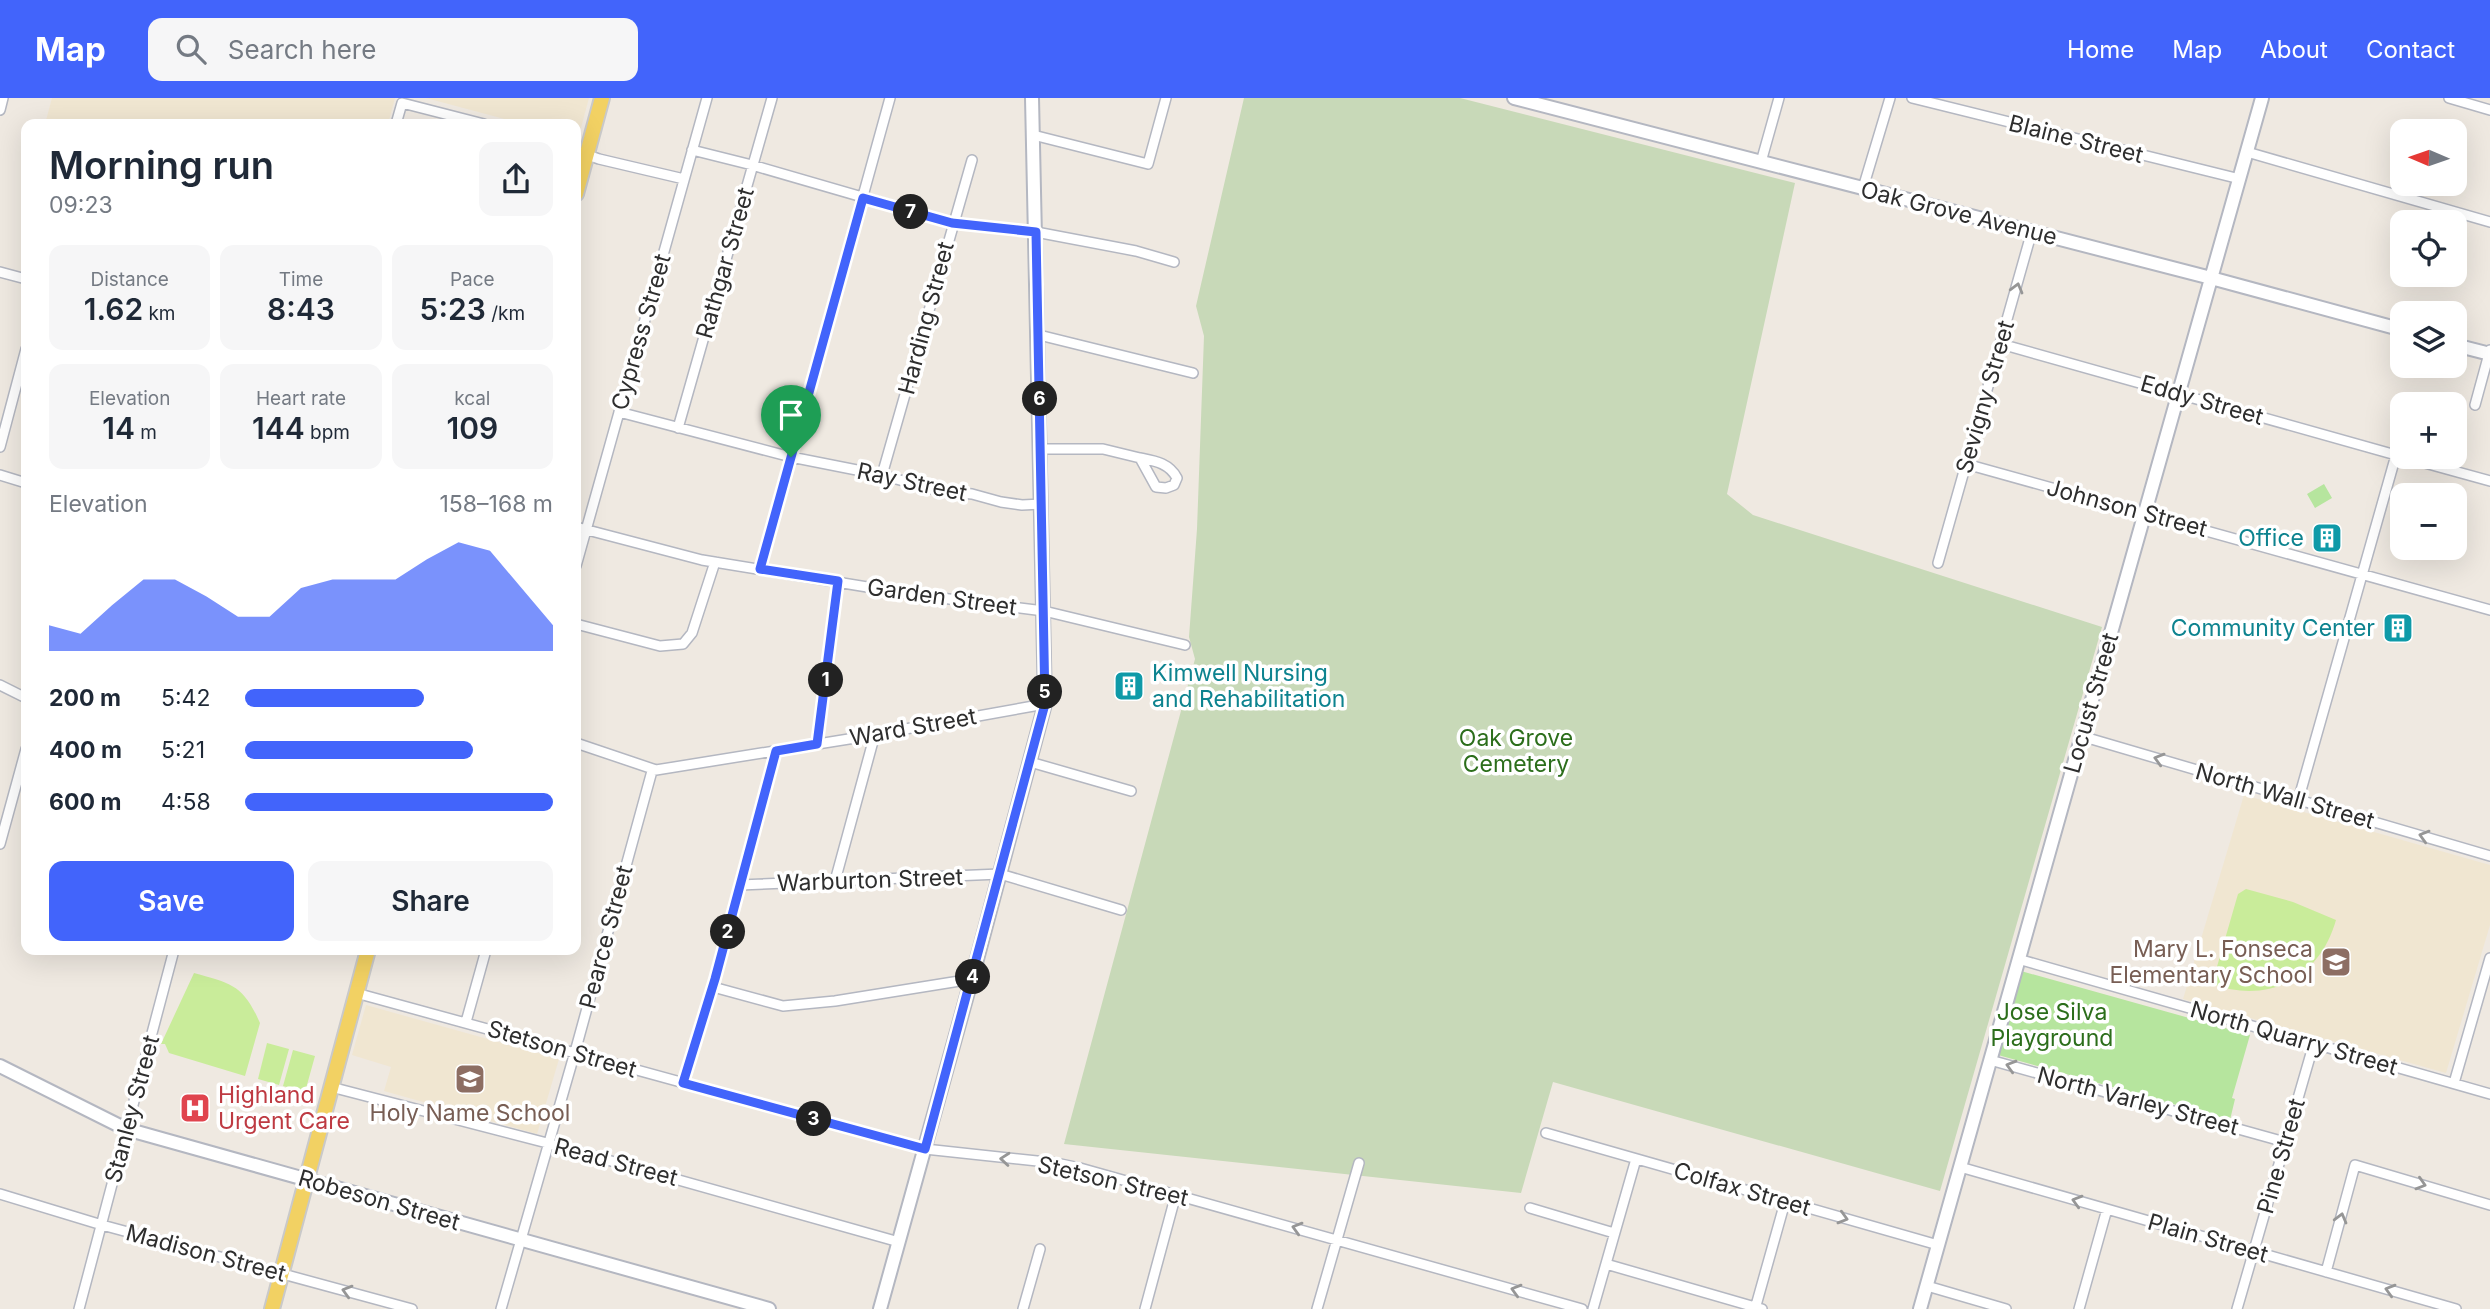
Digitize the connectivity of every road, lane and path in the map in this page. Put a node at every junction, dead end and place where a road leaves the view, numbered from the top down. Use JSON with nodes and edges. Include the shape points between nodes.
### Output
{"nodes":[{"id":1,"x":4,"y":98,"type":"edge"},
{"id":2,"x":602,"y":98,"type":"edge"},
{"id":3,"x":707,"y":98,"type":"edge"},
{"id":4,"x":772,"y":98,"type":"edge"},
{"id":5,"x":890,"y":98,"type":"edge"},
{"id":6,"x":1032,"y":98,"type":"edge"},
{"id":7,"x":1166,"y":98,"type":"edge"},
{"id":8,"x":1514,"y":98,"type":"edge"},
{"id":9,"x":1779,"y":98,"type":"edge"},
{"id":10,"x":1890,"y":98,"type":"edge"},
{"id":11,"x":1912,"y":98,"type":"edge"},
{"id":12,"x":2262,"y":98,"type":"edge"},
{"id":13,"x":2449,"y":98,"type":"edge"},
{"id":14,"x":1550,"y":102,"type":"edge"},
{"id":15,"x":0,"y":110,"type":"edge"},
{"id":16,"x":2490,"y":110,"type":"edge"},
{"id":17,"x":397,"y":119,"type":"edge"},
{"id":18,"x":464,"y":119,"type":"edge"},
{"id":19,"x":1033,"y":135,"type":"junction"},
{"id":20,"x":692,"y":150,"type":"junction"},
{"id":21,"x":2247,"y":152,"type":"junction"},
{"id":22,"x":581,"y":153,"type":"edge"},
{"id":23,"x":971,"y":160,"type":"dead end"},
{"id":24,"x":1761,"y":162,"type":"junction"},
{"id":25,"x":752,"y":165,"type":"junction"},
{"id":26,"x":684,"y":179,"type":"junction"},
{"id":27,"x":2240,"y":179,"type":"junction"},
{"id":28,"x":1863,"y":188,"type":"junction"},
{"id":29,"x":863,"y":198,"type":"junction"},
{"id":30,"x":2490,"y":222,"type":"edge"},
{"id":31,"x":952,"y":223,"type":"junction"},
{"id":32,"x":2032,"y":231,"type":"junction"},
{"id":33,"x":1036,"y":232,"type":"junction"},
{"id":34,"x":1174,"y":262,"type":"dead end"},
{"id":35,"x":0,"y":272,"type":"edge"},
{"id":36,"x":21,"y":278,"type":"edge"},
{"id":37,"x":2211,"y":278,"type":"junction"},
{"id":38,"x":2390,"y":326,"type":"edge"},
{"id":39,"x":1039,"y":335,"type":"junction"},
{"id":40,"x":2001,"y":344,"type":"junction"},
{"id":41,"x":2467,"y":348,"type":"edge"},
{"id":42,"x":2490,"y":353,"type":"edge"},
{"id":43,"x":21,"y":368,"type":"edge"},
{"id":44,"x":1193,"y":373,"type":"dead end"},
{"id":45,"x":2178,"y":394,"type":"junction"},
{"id":46,"x":2475,"y":405,"type":"dead end"},
{"id":47,"x":619,"y":412,"type":"junction"},
{"id":48,"x":677,"y":428,"type":"junction"},
{"id":49,"x":0,"y":447,"type":"edge"},
{"id":50,"x":1041,"y":449,"type":"junction"},
{"id":51,"x":2390,"y":453,"type":"edge"},
{"id":52,"x":791,"y":457,"type":"junction"},
{"id":53,"x":1140,"y":458,"type":"dead end"},
{"id":54,"x":1966,"y":464,"type":"junction"},
{"id":55,"x":2397,"y":469,"type":"edge"},
{"id":56,"x":2447,"y":469,"type":"edge"},
{"id":57,"x":0,"y":475,"type":"edge"},
{"id":58,"x":882,"y":475,"type":"junction"},
{"id":59,"x":21,"y":481,"type":"edge"},
{"id":60,"x":2490,"y":481,"type":"edge"},
{"id":61,"x":1042,"y":504,"type":"junction"},
{"id":62,"x":2145,"y":512,"type":"junction"},
{"id":63,"x":581,"y":528,"type":"edge"},
{"id":64,"x":586,"y":530,"type":"junction"},
{"id":65,"x":581,"y":548,"type":"edge"},
{"id":66,"x":715,"y":562,"type":"junction"},
{"id":67,"x":1938,"y":563,"type":"dead end"},
{"id":68,"x":760,"y":569,"type":"junction"},
{"id":69,"x":2363,"y":574,"type":"junction"},
{"id":70,"x":838,"y":581,"type":"junction"},
{"id":71,"x":2490,"y":610,"type":"edge"},
{"id":72,"x":1044,"y":611,"type":"junction"},
{"id":73,"x":581,"y":625,"type":"edge"},
{"id":74,"x":1185,"y":645,"type":"dead end"},
{"id":75,"x":0,"y":685,"type":"edge"},
{"id":76,"x":21,"y":696,"type":"edge"},
{"id":77,"x":1045,"y":704,"type":"junction"},
{"id":78,"x":875,"y":734,"type":"junction"},
{"id":79,"x":2081,"y":736,"type":"junction"},
{"id":80,"x":817,"y":744,"type":"junction"},
{"id":81,"x":581,"y":745,"type":"edge"},
{"id":82,"x":776,"y":751,"type":"junction"},
{"id":83,"x":1030,"y":761,"type":"junction"},
{"id":84,"x":21,"y":764,"type":"edge"},
{"id":85,"x":656,"y":770,"type":"junction"},
{"id":86,"x":1131,"y":791,"type":"dead end"},
{"id":87,"x":2298,"y":801,"type":"junction"},
{"id":88,"x":4,"y":814,"type":"edge"},
{"id":89,"x":0,"y":844,"type":"edge"},
{"id":90,"x":2490,"y":856,"type":"edge"},
{"id":91,"x":1000,"y":874,"type":"junction"},
{"id":92,"x":835,"y":881,"type":"junction"},
{"id":93,"x":740,"y":886,"type":"junction"},
{"id":94,"x":1121,"y":910,"type":"dead end"},
{"id":95,"x":173,"y":955,"type":"edge"},
{"id":96,"x":367,"y":955,"type":"edge"},
{"id":97,"x":485,"y":955,"type":"edge"},
{"id":98,"x":2490,"y":958,"type":"edge"},
{"id":99,"x":2018,"y":959,"type":"junction"},
{"id":100,"x":2488,"y":976,"type":"edge"},
{"id":101,"x":972,"y":979,"type":"junction"},
{"id":102,"x":713,"y":987,"type":"junction"},
{"id":103,"x":356,"y":993,"type":"junction"},
{"id":104,"x":466,"y":1022,"type":"junction"},
{"id":105,"x":2314,"y":1043,"type":"junction"},
{"id":106,"x":575,"y":1052,"type":"junction"},
{"id":107,"x":1990,"y":1060,"type":"junction"},
{"id":108,"x":0,"y":1066,"type":"edge"},
{"id":109,"x":683,"y":1083,"type":"junction"},
{"id":110,"x":2454,"y":1083,"type":"junction"},
{"id":111,"x":331,"y":1087,"type":"junction"},
{"id":112,"x":2490,"y":1094,"type":"edge"},
{"id":113,"x":126,"y":1129,"type":"junction"},
{"id":114,"x":1546,"y":1133,"type":"dead end"},
{"id":115,"x":2286,"y":1142,"type":"junction"},
{"id":116,"x":547,"y":1143,"type":"junction"},
{"id":117,"x":925,"y":1149,"type":"junction"},
{"id":118,"x":1636,"y":1159,"type":"junction"},
{"id":119,"x":1359,"y":1163,"type":"dead end"},
{"id":120,"x":1960,"y":1167,"type":"junction"},
{"id":121,"x":306,"y":1180,"type":"junction"},
{"id":122,"x":0,"y":1194,"type":"edge"},
{"id":123,"x":1176,"y":1194,"type":"junction"},
{"id":124,"x":1785,"y":1202,"type":"junction"},
{"id":125,"x":2490,"y":1205,"type":"edge"},
{"id":126,"x":1530,"y":1208,"type":"dead end"},
{"id":127,"x":2107,"y":1209,"type":"junction"},
{"id":128,"x":102,"y":1225,"type":"junction"},
{"id":129,"x":1615,"y":1233,"type":"junction"},
{"id":130,"x":520,"y":1240,"type":"junction"},
{"id":131,"x":1336,"y":1240,"type":"junction"},
{"id":132,"x":899,"y":1241,"type":"junction"},
{"id":133,"x":1938,"y":1245,"type":"junction"},
{"id":134,"x":1040,"y":1249,"type":"dead end"},
{"id":135,"x":2254,"y":1251,"type":"junction"},
{"id":136,"x":1606,"y":1264,"type":"junction"},
{"id":137,"x":282,"y":1272,"type":"junction"},
{"id":138,"x":2326,"y":1272,"type":"junction"},
{"id":139,"x":1927,"y":1286,"type":"junction"},
{"id":140,"x":1149,"y":1308,"type":"edge"},
{"id":141,"x":1757,"y":1308,"type":"edge"},
{"id":142,"x":79,"y":1309,"type":"edge"},
{"id":143,"x":272,"y":1309,"type":"edge"},
{"id":144,"x":412,"y":1309,"type":"edge"},
{"id":145,"x":501,"y":1309,"type":"edge"},
{"id":146,"x":769,"y":1309,"type":"edge"},
{"id":147,"x":880,"y":1309,"type":"edge"},
{"id":148,"x":1023,"y":1309,"type":"edge"},
{"id":149,"x":1317,"y":1309,"type":"edge"},
{"id":150,"x":1582,"y":1309,"type":"edge"},
{"id":151,"x":1593,"y":1309,"type":"edge"},
{"id":152,"x":1920,"y":1309,"type":"edge"},
{"id":153,"x":2006,"y":1309,"type":"edge"},
{"id":154,"x":2079,"y":1309,"type":"edge"},
{"id":155,"x":2237,"y":1309,"type":"edge"},
{"id":156,"x":2456,"y":1309,"type":"edge"}],
"edges":[{"from":1,"to":15,"type":"street"},
{"from":2,"to":22,"type":"main road"},
{"from":3,"to":20,"type":"street","name":"Cypress Street"},
{"from":4,"to":25,"type":"street","name":"Rathgar Street"},
{"from":5,"to":29,"type":"street"},
{"from":6,"to":19,"type":"street"},
{"from":7,"to":19,"type":"street","via":[[1148,164]]},
{"from":8,"to":14,"type":"street","name":"Oak Grove Avenue"},
{"from":9,"to":24,"type":"street"},
{"from":10,"to":28,"type":"street"},
{"from":11,"to":27,"type":"street","name":"Blaine Street"},
{"from":12,"to":21,"type":"street","name":"Locust Street"},
{"from":13,"to":16,"type":"street"},
{"from":14,"to":24,"type":"street","name":"Oak Grove Avenue"},
{"from":17,"to":18,"type":"street","via":[[402,103]]},
{"from":19,"to":33,"type":"street"},
{"from":20,"to":25,"type":"street"},
{"from":20,"to":26,"type":"street","name":"Cypress Street"},
{"from":21,"to":27,"type":"street","name":"Locust Street"},
{"from":21,"to":30,"type":"street"},
{"from":22,"to":26,"type":"street"},
{"from":23,"to":31,"type":"street","name":"Harding Street"},
{"from":24,"to":28,"type":"street","name":"Oak Grove Avenue"},
{"from":25,"to":29,"type":"street"},
{"from":25,"to":48,"type":"street","name":"Rathgar Street"},
{"from":26,"to":47,"type":"street","name":"Cypress Street"},
{"from":27,"to":37,"type":"street","name":"Locust Street"},
{"from":28,"to":32,"type":"street","name":"Oak Grove Avenue"},
{"from":29,"to":31,"type":"street"},
{"from":29,"to":52,"type":"street"},
{"from":31,"to":33,"type":"street"},
{"from":31,"to":58,"type":"street","name":"Harding Street"},
{"from":32,"to":37,"type":"street","name":"Oak Grove Avenue"},
{"from":40,"to":32,"type":"street","name":"Sevigny Street","one_way":true},
{"from":33,"to":34,"type":"street"},
{"from":33,"to":39,"type":"street"},
{"from":35,"to":36,"type":"street"},
{"from":37,"to":38,"type":"street","name":"Oak Grove Avenue"},
{"from":37,"to":45,"type":"street","name":"Locust Street"},
{"from":39,"to":44,"type":"street"},
{"from":39,"to":50,"type":"street"},
{"from":40,"to":45,"type":"street","name":"Eddy Street"},
{"from":40,"to":54,"type":"street","name":"Sevigny Street"},
{"from":41,"to":42,"type":"street"},
{"from":42,"to":46,"type":"street"},
{"from":43,"to":49,"type":"street"},
{"from":45,"to":51,"type":"street","name":"Eddy Street"},
{"from":45,"to":62,"type":"street","name":"Locust Street"},
{"from":47,"to":48,"type":"street","name":"Ray Street"},
{"from":47,"to":64,"type":"street","name":"Cypress Street"},
{"from":48,"to":52,"type":"street","name":"Ray Street"},
{"from":50,"to":53,"type":"street","via":[[1103,449]]},
{"from":50,"to":61,"type":"street"},
{"from":52,"to":58,"type":"street","name":"Ray Street"},
{"from":52,"to":68,"type":"street"},
{"from":54,"to":62,"type":"street","name":"Johnson Street"},
{"from":54,"to":67,"type":"street","name":"Sevigny Street"},
{"from":55,"to":69,"type":"street"},
{"from":56,"to":60,"type":"street","name":"Eddy Street"},
{"from":57,"to":59,"type":"street"},
{"from":58,"to":61,"type":"street","name":"Ray Street","via":[[939,491]]},
{"from":61,"to":72,"type":"street"},
{"from":62,"to":69,"type":"street","name":"Johnson Street"},
{"from":62,"to":79,"type":"street","name":"Locust Street"},
{"from":63,"to":64,"type":"street","name":"Garden Street"},
{"from":64,"to":65,"type":"street","name":"Cypress Street"},
{"from":64,"to":66,"type":"street","name":"Garden Street"},
{"from":66,"to":68,"type":"street","name":"Garden Street"},
{"from":66,"to":73,"type":"street","via":[[692,633],[683,644],[660,646]]},
{"from":68,"to":70,"type":"street","name":"Garden Street"},
{"from":69,"to":71,"type":"street","name":"Johnson Street"},
{"from":69,"to":87,"type":"street"},
{"from":70,"to":72,"type":"street","name":"Garden Street"},
{"from":70,"to":80,"type":"street"},
{"from":72,"to":74,"type":"street","name":"Garden Street"},
{"from":72,"to":77,"type":"street"},
{"from":75,"to":76,"type":"street"},
{"from":77,"to":78,"type":"street","name":"Ward Street"},
{"from":77,"to":83,"type":"street"},
{"from":78,"to":80,"type":"street","name":"Ward Street"},
{"from":78,"to":92,"type":"street"},
{"from":87,"to":79,"type":"street","name":"North Wall Street","one_way":true},
{"from":79,"to":99,"type":"street","name":"Locust Street"},
{"from":80,"to":82,"type":"street","name":"Ward Street"},
{"from":81,"to":85,"type":"street","name":"Ward Street"},
{"from":82,"to":85,"type":"street","name":"Ward Street"},
{"from":82,"to":93,"type":"street"},
{"from":83,"to":86,"type":"street"},
{"from":83,"to":91,"type":"street"},
{"from":84,"to":88,"type":"street"},
{"from":85,"to":106,"type":"street","name":"Pearce Street","via":[[652,771]]},
{"from":90,"to":87,"type":"street","name":"North Wall Street","one_way":true},
{"from":88,"to":89,"type":"street"},
{"from":91,"to":92,"type":"street","name":"Warburton Street"},
{"from":91,"to":94,"type":"street","name":"Warburton Street"},
{"from":91,"to":101,"type":"street"},
{"from":92,"to":93,"type":"street","name":"Warburton Street"},
{"from":93,"to":102,"type":"street"},
{"from":95,"to":113,"type":"street","name":"Stanley Street"},
{"from":96,"to":103,"type":"main road"},
{"from":97,"to":104,"type":"street"},
{"from":98,"to":100,"type":"street"},
{"from":99,"to":105,"type":"street","name":"North Quarry Street"},
{"from":99,"to":107,"type":"street","name":"Locust Street"},
{"from":100,"to":110,"type":"street"},
{"from":101,"to":102,"type":"street","via":[[783,1006]]},
{"from":101,"to":117,"type":"street"},
{"from":102,"to":109,"type":"street"},
{"from":103,"to":104,"type":"street","name":"Stetson Street"},
{"from":103,"to":111,"type":"main road"},
{"from":104,"to":106,"type":"street","name":"Stetson Street"},
{"from":105,"to":110,"type":"street","name":"North Quarry Street"},
{"from":105,"to":115,"type":"street","name":"Pine Street"},
{"from":106,"to":109,"type":"street","name":"Stetson Street"},
{"from":106,"to":116,"type":"street","name":"Pearce Street"},
{"from":115,"to":107,"type":"street","name":"North Varley Street","one_way":true},
{"from":107,"to":120,"type":"street","name":"Locust Street"},
{"from":108,"to":113,"type":"street","name":"Robeson Street"},
{"from":109,"to":117,"type":"street","name":"Stetson Street"},
{"from":110,"to":112,"type":"street","name":"North Quarry Street"},
{"from":111,"to":116,"type":"street","name":"Read Street"},
{"from":111,"to":121,"type":"main road"},
{"from":113,"to":121,"type":"street","name":"Robeson Street"},
{"from":113,"to":128,"type":"street","name":"Stanley Street"},
{"from":114,"to":118,"type":"street","name":"Colfax Street"},
{"from":115,"to":135,"type":"street","name":"Pine Street"},
{"from":116,"to":130,"type":"street","name":"Pearce Street"},
{"from":116,"to":132,"type":"street","name":"Read Street"},
{"from":123,"to":117,"type":"street","name":"Stetson Street","one_way":true,"via":[[1056,1163]]},
{"from":117,"to":132,"type":"street"},
{"from":118,"to":124,"type":"street","name":"Colfax Street"},
{"from":118,"to":129,"type":"street"},
{"from":119,"to":131,"type":"street"},
{"from":127,"to":120,"type":"street","name":"Plain Street","one_way":true},
{"from":120,"to":133,"type":"street","name":"Locust Street"},
{"from":121,"to":130,"type":"street","name":"Robeson Street"},
{"from":121,"to":137,"type":"main road"},
{"from":122,"to":128,"type":"street","name":"Madison Street"},
{"from":131,"to":123,"type":"street","name":"Stetson Street","one_way":true},
{"from":123,"to":140,"type":"street"},
{"from":124,"to":133,"type":"street","name":"Colfax Street","one_way":true},
{"from":124,"to":141,"type":"street"},
{"from":138,"to":125,"type":"street","one_way":true,"via":[[2356,1165]]},
{"from":126,"to":129,"type":"street"},
{"from":127,"to":135,"type":"street","name":"Plain Street"},
{"from":127,"to":154,"type":"street"},
{"from":128,"to":137,"type":"street","name":"Madison Street"},
{"from":128,"to":142,"type":"street","name":"Stanley Street"},
{"from":129,"to":136,"type":"street"},
{"from":130,"to":145,"type":"street","name":"Pearce Street"},
{"from":130,"to":146,"type":"street","name":"Robeson Street"},
{"from":131,"to":149,"type":"street"},
{"from":150,"to":131,"type":"street","name":"Stetson Street","one_way":true},
{"from":132,"to":147,"type":"street"},
{"from":133,"to":139,"type":"street","name":"Locust Street"},
{"from":134,"to":148,"type":"street"},
{"from":135,"to":138,"type":"street","name":"Plain Street"},
{"from":135,"to":155,"type":"street","name":"Pine Street"},
{"from":136,"to":141,"type":"street"},
{"from":136,"to":151,"type":"street"},
{"from":137,"to":143,"type":"main road"},
{"from":144,"to":137,"type":"street","name":"Madison Street","one_way":true},
{"from":156,"to":138,"type":"street","name":"Plain Street","one_way":true},
{"from":139,"to":152,"type":"street","name":"Locust Street"},
{"from":139,"to":153,"type":"street"}]}
